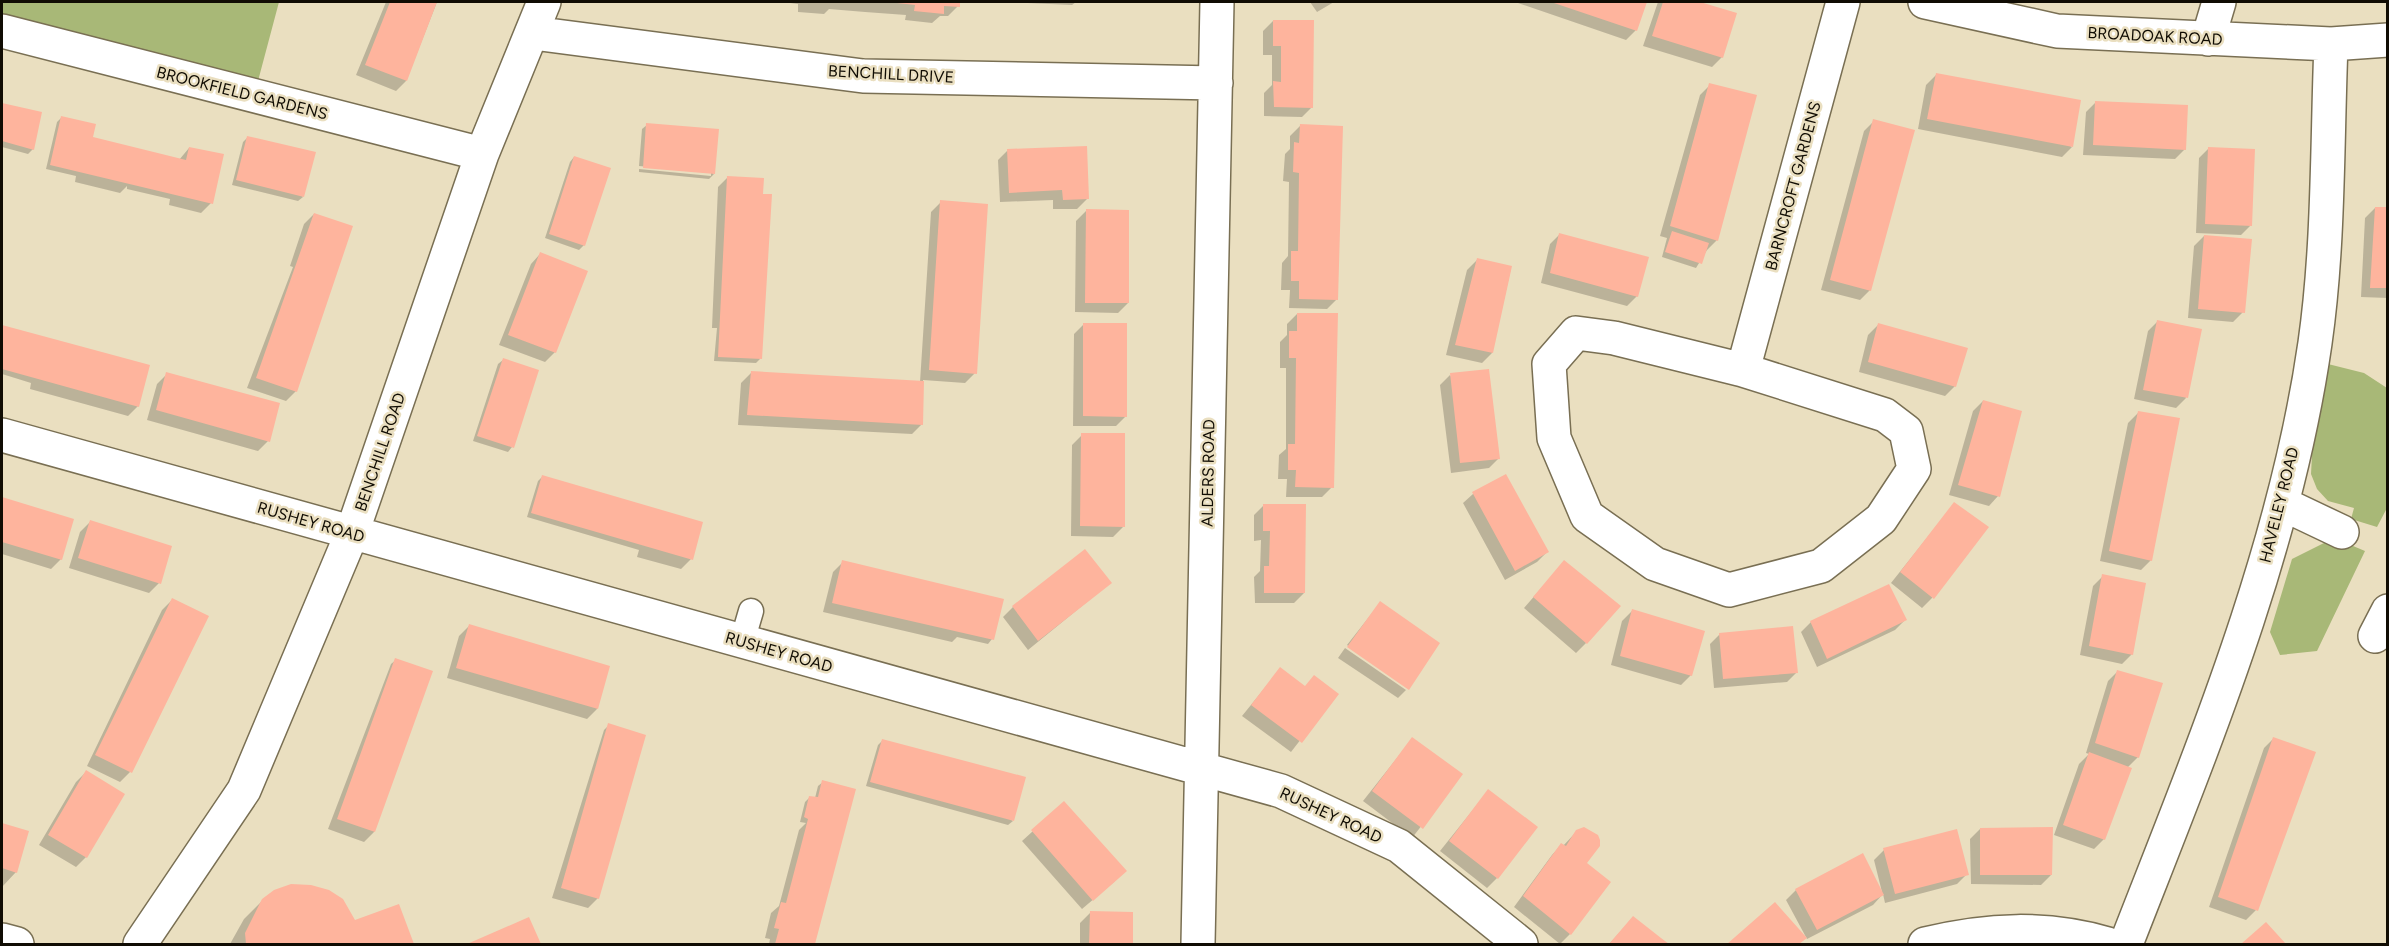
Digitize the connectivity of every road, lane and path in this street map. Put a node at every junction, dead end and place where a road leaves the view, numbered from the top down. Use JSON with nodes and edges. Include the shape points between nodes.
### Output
{"nodes":[{"id":1,"x":544,"y":2,"type":"edge"},
{"id":2,"x":1217,"y":2,"type":"edge"},
{"id":3,"x":1843,"y":2,"type":"edge"},
{"id":4,"x":1925,"y":2,"type":"edge"},
{"id":5,"x":2219,"y":2,"type":"edge"},
{"id":6,"x":2,"y":31,"type":"edge"},
{"id":7,"x":532,"y":33,"type":"junction"},
{"id":8,"x":2208,"y":39,"type":"junction"},
{"id":9,"x":2388,"y":40,"type":"edge"},
{"id":10,"x":2331,"y":44,"type":"junction"},
{"id":11,"x":1216,"y":83,"type":"junction"},
{"id":12,"x":482,"y":154,"type":"junction"},
{"id":13,"x":1743,"y":370,"type":"junction"},
{"id":14,"x":2,"y":435,"type":"edge"},
{"id":15,"x":2283,"y":504,"type":"junction"},
{"id":16,"x":2342,"y":532,"type":"dead end"},
{"id":17,"x":352,"y":534,"type":"junction"},
{"id":18,"x":751,"y":610,"type":"dead end"},
{"id":19,"x":742,"y":642,"type":"junction"},
{"id":20,"x":1202,"y":770,"type":"junction"},
{"id":21,"x":2,"y":940,"type":"edge"},
{"id":22,"x":17,"y":945,"type":"edge"},
{"id":23,"x":140,"y":945,"type":"edge"},
{"id":24,"x":1198,"y":945,"type":"edge"},
{"id":25,"x":1521,"y":945,"type":"edge"},
{"id":26,"x":1925,"y":945,"type":"edge"},
{"id":27,"x":2108,"y":945,"type":"edge"},
{"id":28,"x":2126,"y":945,"type":"edge"}],
"edges":[{"from":1,"to":7,"type":"street","name":"BENCHILL ROAD"},
{"from":2,"to":11,"type":"street","name":"ALDERS ROAD"},
{"from":3,"to":13,"type":"street","name":"BARNCROFT GARDENS"},
{"from":4,"to":8,"type":"street","name":"BROADOAK ROAD","via":[[2056,31]]},
{"from":5,"to":8,"type":"street"},
{"from":6,"to":12,"type":"street","name":"BROOKFIELD GARDENS"},
{"from":7,"to":11,"type":"street","name":"BENCHILL DRIVE","via":[[863,76]]},
{"from":7,"to":12,"type":"street","name":"BENCHILL ROAD"},
{"from":8,"to":10,"type":"street","name":"BROADOAK ROAD"},
{"from":9,"to":10,"type":"street","name":"BROADOAK ROAD"},
{"from":10,"to":15,"type":"street","name":"HAVELEY ROAD","via":[[2323,286]]},
{"from":11,"to":20,"type":"street","name":"ALDERS ROAD"},
{"from":12,"to":17,"type":"street","name":"BENCHILL ROAD"},
{"from":13,"to":13,"type":"street","via":[[1614,338],[1576,333],[1549,364],[1554,438],[1587,516],[1654,564],[1729,590],[1821,566],[1881,519],[1914,469],[1906,431],[1885,415]]},
{"from":14,"to":17,"type":"street","name":"RUSHEY ROAD"},
{"from":15,"to":16,"type":"street"},
{"from":15,"to":28,"type":"street","name":"HAVELEY ROAD","via":[[2225,689]]},
{"from":17,"to":19,"type":"street","name":"RUSHEY ROAD"},
{"from":17,"to":23,"type":"street","name":"BENCHILL ROAD","via":[[244,790]]},
{"from":18,"to":19,"type":"lane"},
{"from":19,"to":20,"type":"street","name":"RUSHEY ROAD"},
{"from":20,"to":24,"type":"street","name":"ALDERS ROAD"},
{"from":20,"to":25,"type":"street","name":"RUSHEY ROAD","via":[[1281,791],[1399,846]]},
{"from":21,"to":22,"type":"street"},
{"from":26,"to":27,"type":"street","via":[[2007,931],[2050,931]]}]}
